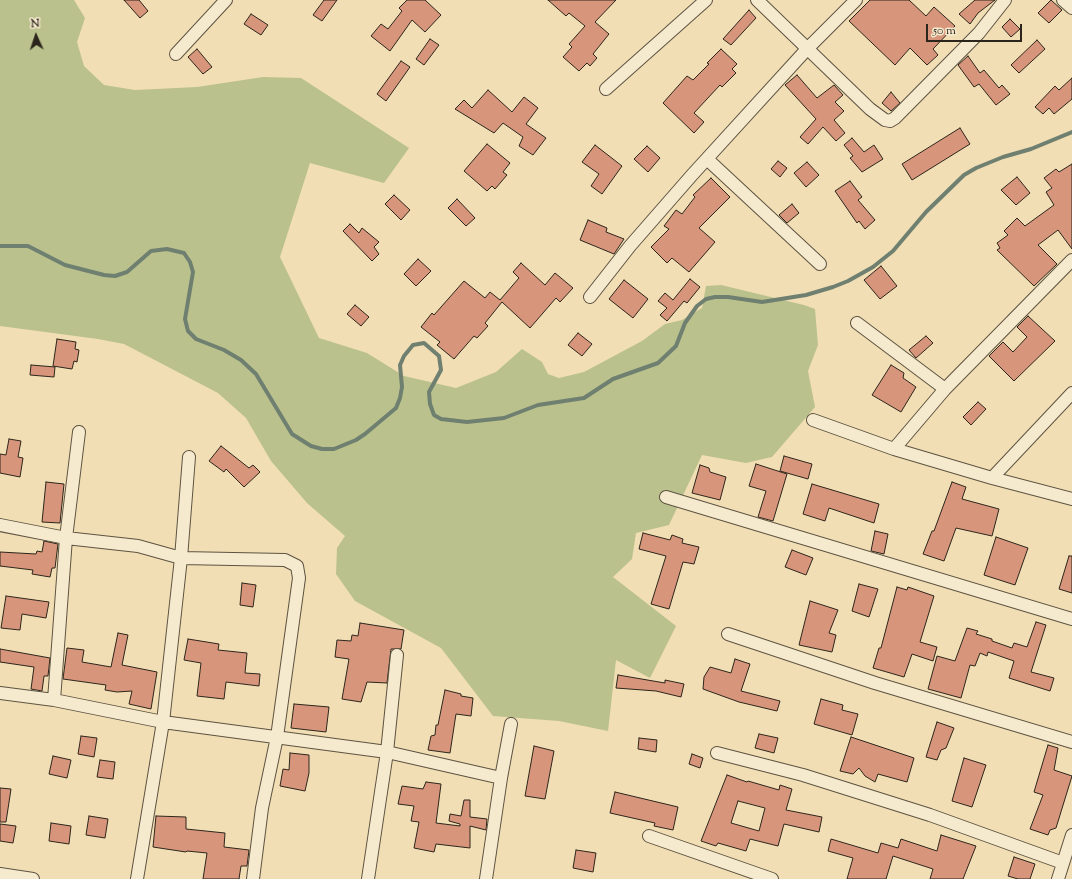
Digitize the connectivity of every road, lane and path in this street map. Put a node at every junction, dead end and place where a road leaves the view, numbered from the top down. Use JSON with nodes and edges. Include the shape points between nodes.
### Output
{"nodes":[{"id":1,"x":226,"y":0,"type":"edge"},
{"id":2,"x":706,"y":0,"type":"edge"},
{"id":3,"x":758,"y":0,"type":"edge"},
{"id":4,"x":856,"y":0,"type":"edge"},
{"id":5,"x":1005,"y":0,"type":"edge"},
{"id":6,"x":1064,"y":0,"type":"edge"},
{"id":7,"x":1072,"y":8,"type":"edge"},
{"id":8,"x":807,"y":49,"type":"junction"},
{"id":9,"x":176,"y":54,"type":"dead end"},
{"id":10,"x":606,"y":89,"type":"dead end"},
{"id":11,"x":707,"y":159,"type":"junction"},
{"id":12,"x":1072,"y":260,"type":"edge"},
{"id":13,"x":820,"y":264,"type":"dead end"},
{"id":14,"x":590,"y":297,"type":"dead end"},
{"id":15,"x":857,"y":323,"type":"dead end"},
{"id":16,"x":945,"y":389,"type":"junction"},
{"id":17,"x":1072,"y":393,"type":"edge"},
{"id":18,"x":813,"y":420,"type":"dead end"},
{"id":19,"x":79,"y":432,"type":"dead end"},
{"id":20,"x":894,"y":449,"type":"junction"},
{"id":21,"x":189,"y":457,"type":"dead end"},
{"id":22,"x":992,"y":478,"type":"junction"},
{"id":23,"x":666,"y":497,"type":"dead end"},
{"id":24,"x":1072,"y":499,"type":"edge"},
{"id":25,"x":0,"y":525,"type":"edge"},
{"id":26,"x":66,"y":538,"type":"junction"},
{"id":27,"x":181,"y":558,"type":"junction"},
{"id":28,"x":1072,"y":619,"type":"edge"},
{"id":29,"x":728,"y":634,"type":"dead end"},
{"id":30,"x":397,"y":655,"type":"dead end"},
{"id":31,"x":0,"y":693,"type":"edge"},
{"id":32,"x":54,"y":700,"type":"junction"},
{"id":33,"x":163,"y":722,"type":"junction"},
{"id":34,"x":511,"y":724,"type":"dead end"},
{"id":35,"x":277,"y":737,"type":"junction"},
{"id":36,"x":1072,"y":742,"type":"edge"},
{"id":37,"x":387,"y":752,"type":"junction"},
{"id":38,"x":717,"y":753,"type":"dead end"},
{"id":39,"x":501,"y":778,"type":"junction"},
{"id":40,"x":1072,"y":835,"type":"edge"},
{"id":41,"x":649,"y":836,"type":"dead end"},
{"id":42,"x":1063,"y":863,"type":"junction"},
{"id":43,"x":0,"y":874,"type":"edge"},
{"id":44,"x":33,"y":879,"type":"edge"},
{"id":45,"x":137,"y":879,"type":"edge"},
{"id":46,"x":253,"y":879,"type":"edge"},
{"id":47,"x":368,"y":879,"type":"edge"},
{"id":48,"x":486,"y":879,"type":"edge"},
{"id":49,"x":772,"y":879,"type":"edge"},
{"id":50,"x":1058,"y":879,"type":"edge"}],
"edges":[{"from":1,"to":9,"type":"street"},
{"from":2,"to":10,"type":"street"},
{"from":3,"to":8,"type":"street"},
{"from":4,"to":8,"type":"street"},
{"from":5,"to":8,"type":"street","via":[[979,33],[890,121],[870,109]]},
{"from":6,"to":7,"type":"street"},
{"from":8,"to":11,"type":"street"},
{"from":11,"to":13,"type":"street"},
{"from":11,"to":14,"type":"street","via":[[630,246]]},
{"from":12,"to":16,"type":"street"},
{"from":15,"to":16,"type":"street"},
{"from":16,"to":20,"type":"street"},
{"from":17,"to":22,"type":"street"},
{"from":18,"to":20,"type":"street"},
{"from":19,"to":26,"type":"street"},
{"from":20,"to":22,"type":"street"},
{"from":21,"to":27,"type":"street"},
{"from":22,"to":24,"type":"street"},
{"from":23,"to":28,"type":"street"},
{"from":25,"to":26,"type":"street"},
{"from":26,"to":27,"type":"street","via":[[138,546]]},
{"from":26,"to":32,"type":"street"},
{"from":27,"to":33,"type":"street"},
{"from":27,"to":35,"type":"street","via":[[285,560],[297,566],[299,578]]},
{"from":29,"to":36,"type":"street","via":[[875,683]]},
{"from":30,"to":37,"type":"street"},
{"from":31,"to":32,"type":"street"},
{"from":32,"to":33,"type":"street"},
{"from":33,"to":35,"type":"street"},
{"from":33,"to":45,"type":"street"},
{"from":34,"to":39,"type":"street"},
{"from":35,"to":37,"type":"street"},
{"from":35,"to":46,"type":"street","via":[[262,808]]},
{"from":37,"to":39,"type":"street"},
{"from":37,"to":47,"type":"street"},
{"from":38,"to":42,"type":"street","via":[[803,775],[923,812]]},
{"from":39,"to":48,"type":"street"},
{"from":40,"to":42,"type":"street"},
{"from":41,"to":49,"type":"street"},
{"from":42,"to":50,"type":"street"},
{"from":43,"to":44,"type":"street"}]}
